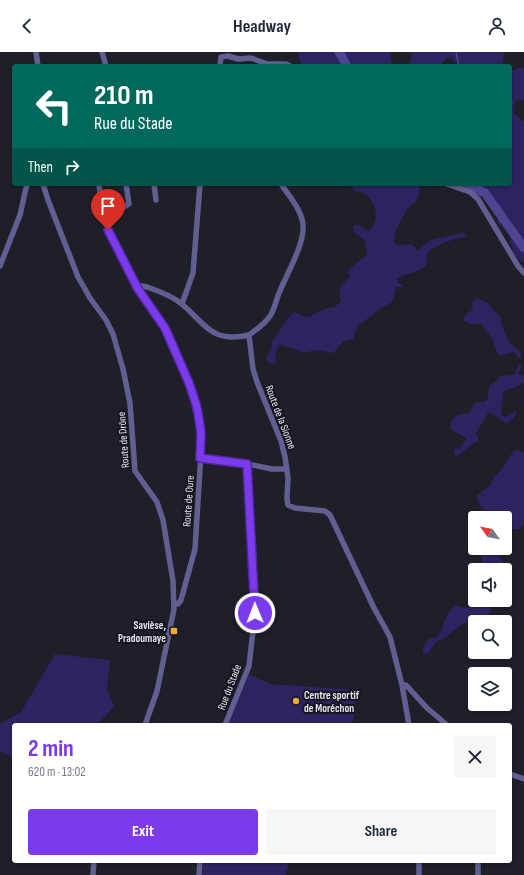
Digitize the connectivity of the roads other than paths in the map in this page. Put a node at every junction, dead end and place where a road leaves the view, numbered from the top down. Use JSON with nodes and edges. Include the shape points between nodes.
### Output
{"nodes":[{"id":1,"x":36,"y":52,"type":"edge"},
{"id":2,"x":102,"y":52,"type":"edge"},
{"id":3,"x":38,"y":64,"type":"edge"},
{"id":4,"x":105,"y":64,"type":"edge"},
{"id":5,"x":220,"y":64,"type":"edge"},
{"id":6,"x":267,"y":64,"type":"edge"},
{"id":7,"x":267,"y":64,"type":"edge"},
{"id":8,"x":286,"y":64,"type":"edge"},
{"id":9,"x":27,"y":186,"type":"edge"},
{"id":10,"x":44,"y":186,"type":"edge"},
{"id":11,"x":99,"y":186,"type":"edge"},
{"id":12,"x":126,"y":186,"type":"edge"},
{"id":13,"x":154,"y":186,"type":"edge"},
{"id":14,"x":200,"y":186,"type":"edge"},
{"id":15,"x":282,"y":186,"type":"edge"},
{"id":16,"x":453,"y":186,"type":"edge"},
{"id":17,"x":156,"y":200,"type":"dead end"},
{"id":18,"x":124,"y":207,"type":"dead end"},
{"id":19,"x":0,"y":266,"type":"edge"},
{"id":20,"x":524,"y":273,"type":"edge"},
{"id":21,"x":137,"y":287,"type":"junction"},
{"id":22,"x":182,"y":304,"type":"junction"},
{"id":23,"x":249,"y":334,"type":"junction"},
{"id":24,"x":200,"y":458,"type":"junction"},
{"id":25,"x":247,"y":464,"type":"junction"},
{"id":26,"x":287,"y":469,"type":"junction"},
{"id":27,"x":174,"y":604,"type":"junction"},
{"id":28,"x":402,"y":685,"type":"junction"},
{"id":29,"x":146,"y":723,"type":"edge"},
{"id":30,"x":226,"y":723,"type":"edge"},
{"id":31,"x":409,"y":723,"type":"edge"},
{"id":32,"x":445,"y":723,"type":"edge"},
{"id":33,"x":512,"y":775,"type":"edge"},
{"id":34,"x":524,"y":779,"type":"edge"},
{"id":35,"x":94,"y":863,"type":"edge"},
{"id":36,"x":200,"y":863,"type":"edge"},
{"id":37,"x":419,"y":863,"type":"edge"},
{"id":38,"x":478,"y":863,"type":"edge"},
{"id":39,"x":93,"y":875,"type":"edge"},
{"id":40,"x":198,"y":875,"type":"edge"},
{"id":41,"x":419,"y":875,"type":"edge"},
{"id":42,"x":478,"y":875,"type":"edge"}],
"edges":[{"from":1,"to":3,"type":"street"},
{"from":2,"to":4,"type":"street"},
{"from":5,"to":6,"type":"street","via":[[221,57],[225,56],[251,58]]},
{"from":7,"to":8,"type":"street"},
{"from":9,"to":19,"type":"street","via":[[20,215]]},
{"from":10,"to":27,"type":"street","name":"Route de Drône","via":[[78,277],[84,290],[110,326],[120,356],[130,403],[134,468],[162,514],[173,581]]},
{"from":11,"to":21,"type":"street","name":"Route de Oure","via":[[109,234]]},
{"from":12,"to":18,"type":"street","via":[[129,204]]},
{"from":13,"to":17,"type":"street"},
{"from":14,"to":22,"type":"street","via":[[194,268]]},
{"from":15,"to":23,"type":"street","via":[[300,214],[303,223],[302,238],[272,314]]},
{"from":16,"to":20,"type":"street","via":[[478,198]]},
{"from":21,"to":22,"type":"street","via":[[159,291]]},
{"from":21,"to":24,"type":"street","name":"Route de Oure","via":[[165,328],[192,391],[200,424]]},
{"from":22,"to":23,"type":"street","via":[[211,332],[229,337]]},
{"from":23,"to":26,"type":"street","name":"Route de la Sionne","via":[[255,375],[281,441]]},
{"from":24,"to":25,"type":"street"},
{"from":24,"to":27,"type":"street","name":"Route de Oure","via":[[194,550],[181,600]]},
{"from":25,"to":26,"type":"street"},
{"from":25,"to":30,"type":"street","name":"Rue du Stade","via":[[255,613],[249,666]]},
{"from":26,"to":28,"type":"street","name":"Route de la Sionne","via":[[288,504],[295,508],[325,511],[330,515],[390,637]]},
{"from":27,"to":29,"type":"street","name":"Route de Drône","via":[[157,691]]},
{"from":28,"to":31,"type":"street","name":"Route de la Sionne"},
{"from":28,"to":32,"type":"street","via":[[406,685]]},
{"from":33,"to":34,"type":"street"},
{"from":35,"to":39,"type":"street"},
{"from":36,"to":40,"type":"street"},
{"from":37,"to":41,"type":"street"},
{"from":38,"to":42,"type":"street"}]}
